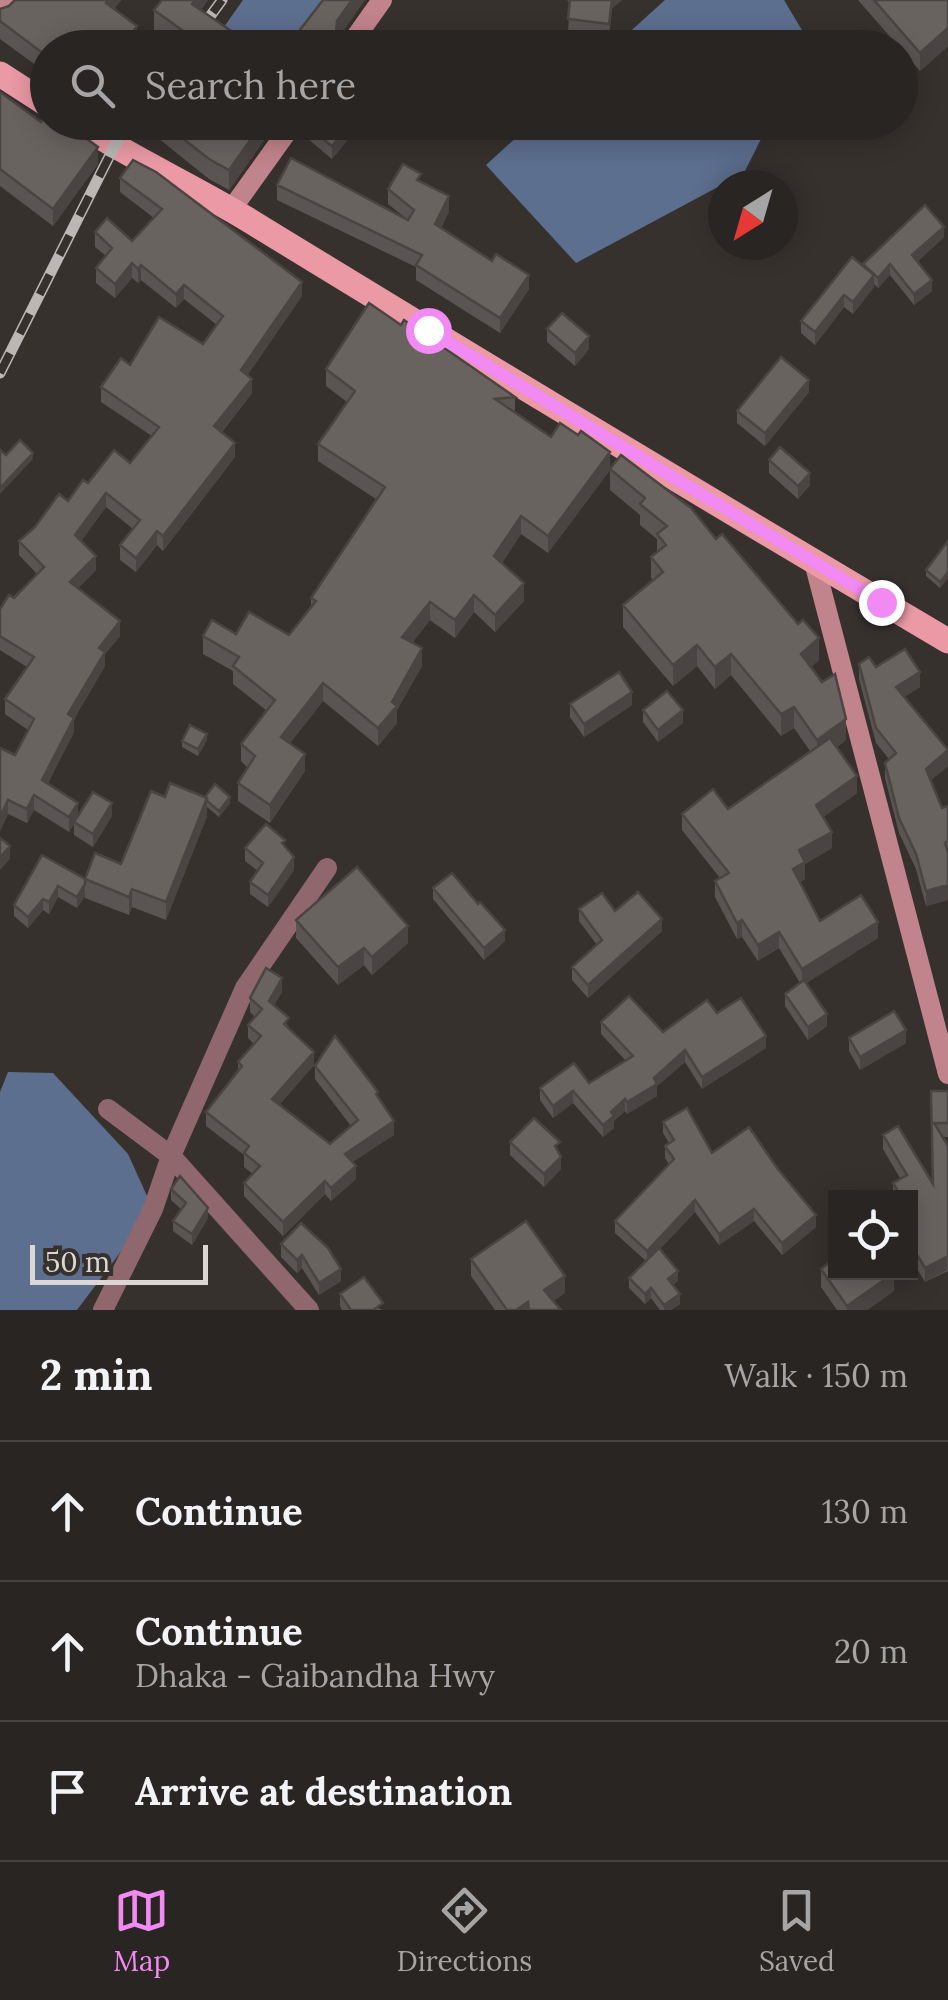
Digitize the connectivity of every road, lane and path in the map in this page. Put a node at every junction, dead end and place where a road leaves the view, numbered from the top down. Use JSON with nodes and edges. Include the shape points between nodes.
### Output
{"nodes":[{"id":1,"x":13,"y":0,"type":"edge"},
{"id":2,"x":382,"y":0,"type":"edge"},
{"id":3,"x":0,"y":14,"type":"edge"},
{"id":4,"x":361,"y":30,"type":"edge"},
{"id":5,"x":0,"y":74,"type":"edge"},
{"id":6,"x":30,"y":93,"type":"edge"},
{"id":7,"x":108,"y":140,"type":"edge"},
{"id":8,"x":281,"y":140,"type":"edge"},
{"id":9,"x":231,"y":210,"type":"junction"},
{"id":10,"x":814,"y":562,"type":"junction"},
{"id":11,"x":948,"y":641,"type":"edge"},
{"id":12,"x":327,"y":868,"type":"dead end"},
{"id":13,"x":948,"y":1074,"type":"edge"},
{"id":14,"x":108,"y":1109,"type":"dead end"},
{"id":15,"x":171,"y":1156,"type":"junction"},
{"id":16,"x":103,"y":1310,"type":"edge"},
{"id":17,"x":308,"y":1310,"type":"edge"}],
"edges":[{"from":1,"to":3,"type":"main road"},
{"from":2,"to":4,"type":"main road"},
{"from":5,"to":6,"type":"main road"},
{"from":7,"to":9,"type":"main road"},
{"from":8,"to":9,"type":"main road"},
{"from":9,"to":10,"type":"main road"},
{"from":10,"to":11,"type":"main road"},
{"from":10,"to":13,"type":"main road"},
{"from":12,"to":15,"type":"street","via":[[245,988]]},
{"from":14,"to":15,"type":"street"},
{"from":15,"to":16,"type":"street"},
{"from":15,"to":17,"type":"street"}]}
